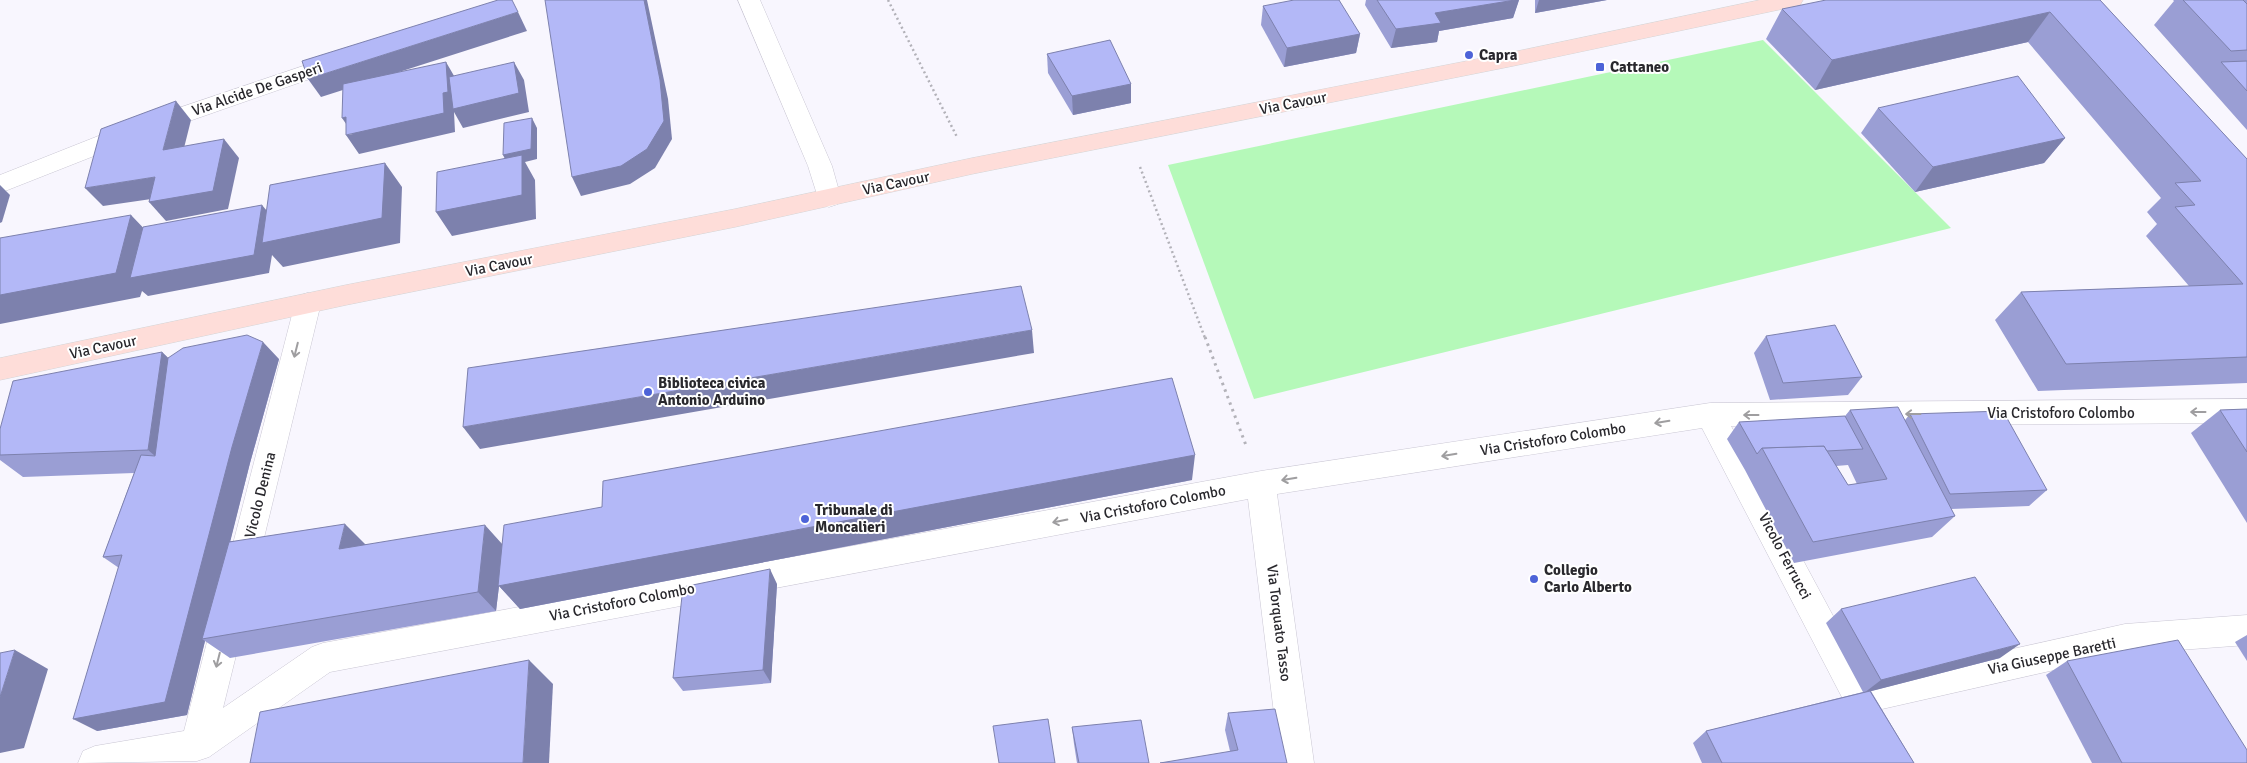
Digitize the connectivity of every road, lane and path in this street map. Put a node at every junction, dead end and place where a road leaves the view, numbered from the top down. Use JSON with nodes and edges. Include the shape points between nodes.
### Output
{"nodes":[{"id":1,"x":749,"y":0,"type":"edge"},
{"id":2,"x":888,"y":0,"type":"edge"},
{"id":3,"x":1792,"y":0,"type":"edge"},
{"id":4,"x":367,"y":52,"type":"edge"},
{"id":5,"x":1128,"y":136,"type":"junction"},
{"id":6,"x":972,"y":166,"type":"junction"},
{"id":7,"x":0,"y":184,"type":"edge"},
{"id":8,"x":829,"y":198,"type":"junction"},
{"id":9,"x":308,"y":303,"type":"junction"},
{"id":10,"x":0,"y":369,"type":"edge"},
{"id":11,"x":2247,"y":411,"type":"edge"},
{"id":12,"x":1710,"y":415,"type":"junction"},
{"id":13,"x":1261,"y":484,"type":"junction"},
{"id":14,"x":2247,"y":630,"type":"edge"},
{"id":15,"x":1860,"y":698,"type":"joint"},
{"id":16,"x":197,"y":745,"type":"junction"},
{"id":17,"x":95,"y":763,"type":"edge"},
{"id":18,"x":1297,"y":763,"type":"edge"}],
"edges":[{"from":1,"to":8,"type":"street","via":[[820,166]]},
{"from":2,"to":6,"type":"path"},
{"from":3,"to":5,"type":"main road","name":"Via Cavour"},
{"from":4,"to":7,"type":"street","name":"Via Alcide De Gasperi","via":[[124,135]]},
{"from":5,"to":6,"type":"main road","name":"Via Cavour"},
{"from":5,"to":13,"type":"path"},
{"from":6,"to":8,"type":"main road","name":"Via Cavour"},
{"from":8,"to":9,"type":"main road","name":"Via Cavour"},
{"from":9,"to":10,"type":"main road","name":"Via Cavour"},
{"from":9,"to":16,"type":"street","name":"Vicolo Denina","one_way":true},
{"from":11,"to":12,"type":"street","name":"Via Cristoforo Colombo","one_way":true},
{"from":12,"to":13,"type":"street","name":"Via Cristoforo Colombo","one_way":true},
{"from":12,"to":15,"type":"street","name":"Vicolo Ferrucci"},
{"from":13,"to":16,"type":"street","name":"Via Cristoforo Colombo","one_way":true,"via":[[323,658]]},
{"from":13,"to":18,"type":"street","name":"Via Torquato Tasso"},
{"from":14,"to":15,"type":"street","name":"Via Giuseppe Baretti","via":[[2125,639]]},
{"from":16,"to":17,"type":"street","name":"Via Cristoforo Colombo"}]}
